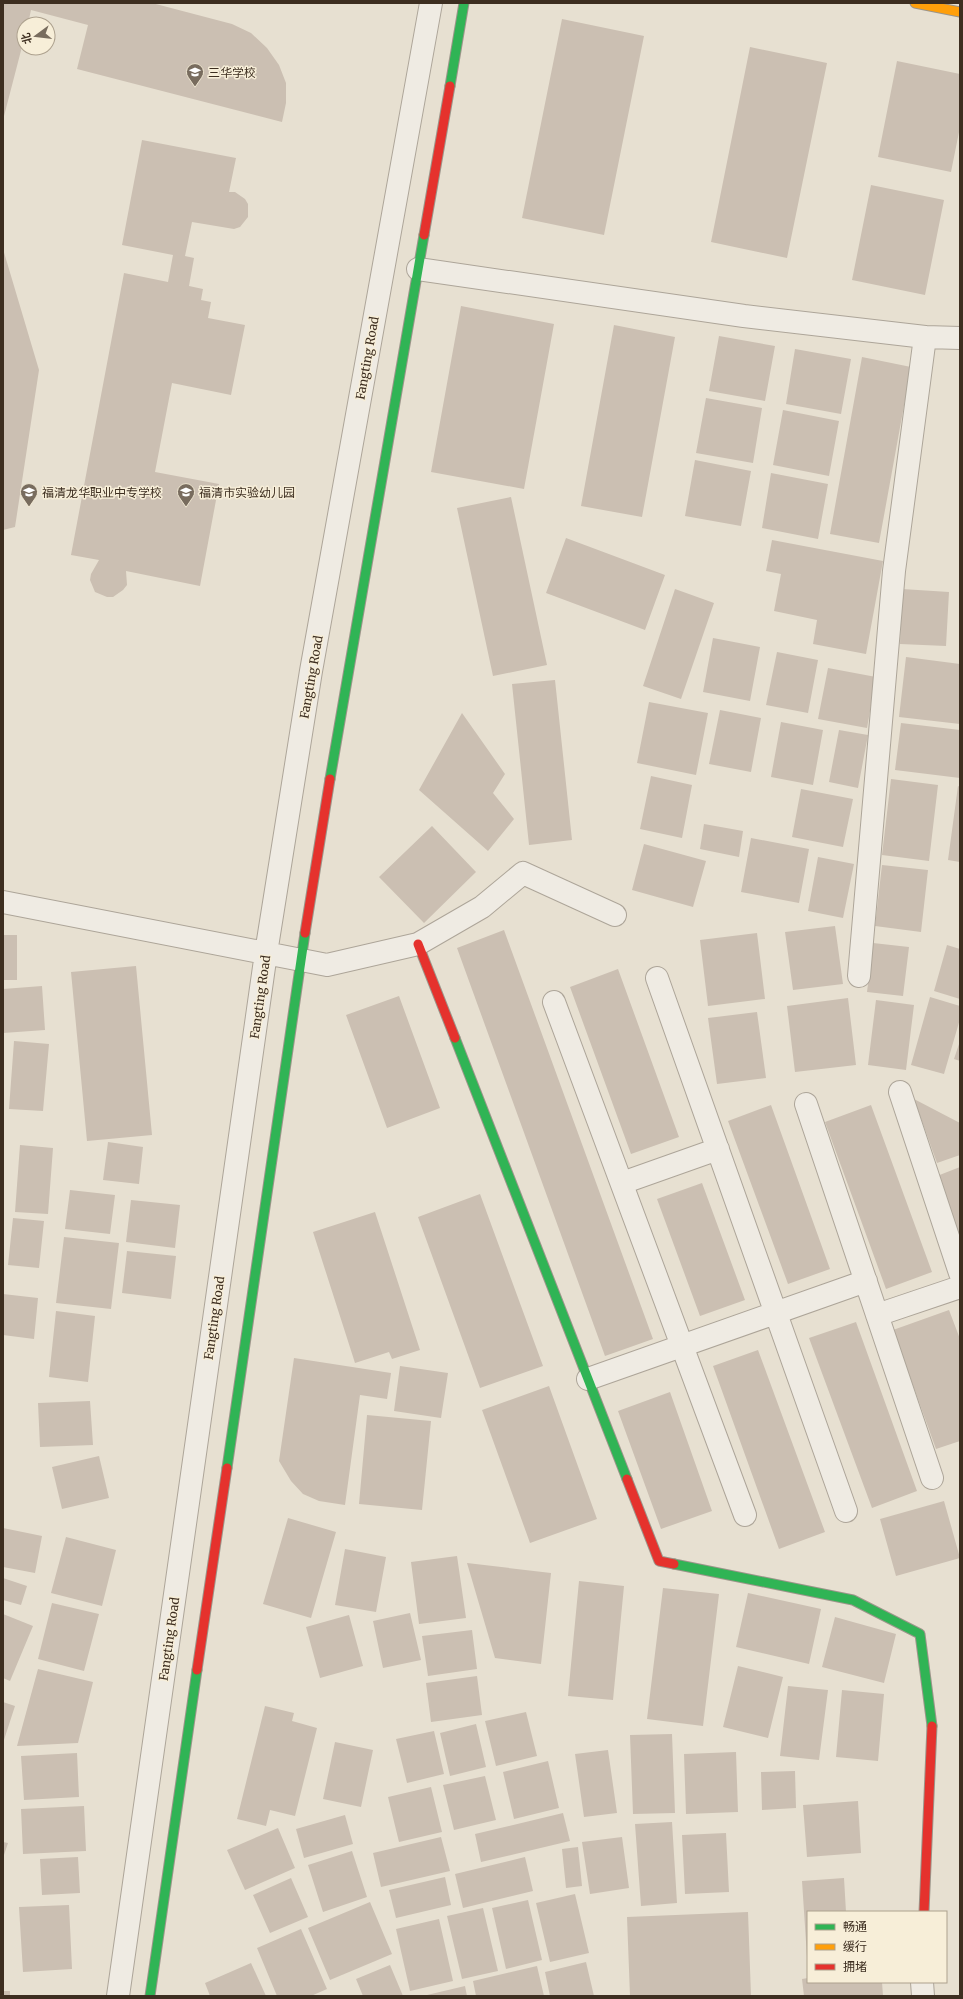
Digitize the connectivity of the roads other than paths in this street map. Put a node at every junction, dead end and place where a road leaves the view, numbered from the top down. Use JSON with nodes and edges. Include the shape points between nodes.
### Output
{"nodes":[{"id":1,"x":431,"y":3,"type":"edge"},
{"id":2,"x":464,"y":3,"type":"edge"},
{"id":3,"x":915,"y":3,"type":"edge"},
{"id":4,"x":960,"y":12,"type":"edge"},
{"id":5,"x":418,"y":269,"type":"junction"},
{"id":6,"x":925,"y":337,"type":"junction"},
{"id":7,"x":960,"y":338,"type":"edge"},
{"id":8,"x":3,"y":902,"type":"edge"},
{"id":9,"x":615,"y":915,"type":"dead end"},
{"id":10,"x":418,"y":944,"type":"junction"},
{"id":11,"x":266,"y":953,"type":"junction"},
{"id":12,"x":301,"y":959,"type":"junction"},
{"id":13,"x":859,"y":976,"type":"dead end"},
{"id":14,"x":657,"y":978,"type":"dead end"},
{"id":15,"x":554,"y":1002,"type":"dead end"},
{"id":16,"x":900,"y":1092,"type":"dead end"},
{"id":17,"x":806,"y":1104,"type":"dead end"},
{"id":18,"x":718,"y":1149,"type":"junction"},
{"id":19,"x":622,"y":1183,"type":"junction"},
{"id":20,"x":960,"y":1273,"type":"edge"},
{"id":21,"x":866,"y":1281,"type":"junction"},
{"id":22,"x":960,"y":1287,"type":"edge"},
{"id":23,"x":776,"y":1313,"type":"junction"},
{"id":24,"x":878,"y":1315,"type":"junction"},
{"id":25,"x":682,"y":1346,"type":"junction"},
{"id":26,"x":588,"y":1379,"type":"junction"},
{"id":27,"x":932,"y":1478,"type":"dead end"},
{"id":28,"x":846,"y":1511,"type":"dead end"},
{"id":29,"x":745,"y":1515,"type":"dead end"},
{"id":30,"x":924,"y":1911,"type":"edge"},
{"id":31,"x":922,"y":1983,"type":"edge"},
{"id":32,"x":118,"y":1996,"type":"edge"},
{"id":33,"x":150,"y":1996,"type":"edge"},
{"id":34,"x":924,"y":1996,"type":"edge"}],
"edges":[{"from":1,"to":11,"type":"street","name":"Fangting Road","via":[[311,671]]},
{"from":2,"to":5,"type":"street"},
{"from":3,"to":4,"type":"street"},
{"from":5,"to":6,"type":"street","via":[[744,316]]},
{"from":5,"to":12,"type":"street"},
{"from":6,"to":7,"type":"street"},
{"from":6,"to":13,"type":"street","via":[[894,571]]},
{"from":8,"to":11,"type":"street"},
{"from":9,"to":10,"type":"street","via":[[523,873],[482,907]]},
{"from":10,"to":12,"type":"street","via":[[327,965]]},
{"from":10,"to":26,"type":"street"},
{"from":11,"to":12,"type":"street"},
{"from":11,"to":32,"type":"street","name":"Fangting Road"},
{"from":12,"to":33,"type":"street"},
{"from":14,"to":18,"type":"street"},
{"from":15,"to":19,"type":"street"},
{"from":16,"to":20,"type":"street"},
{"from":17,"to":21,"type":"street"},
{"from":18,"to":19,"type":"street"},
{"from":18,"to":23,"type":"street"},
{"from":19,"to":25,"type":"street"},
{"from":21,"to":23,"type":"street"},
{"from":21,"to":24,"type":"street"},
{"from":22,"to":24,"type":"street"},
{"from":23,"to":25,"type":"street"},
{"from":23,"to":28,"type":"street"},
{"from":24,"to":27,"type":"street"},
{"from":25,"to":26,"type":"street"},
{"from":25,"to":29,"type":"street"},
{"from":26,"to":30,"type":"street","via":[[659,1561],[853,1600],[920,1634],[933,1730]]},
{"from":31,"to":34,"type":"street"}]}
